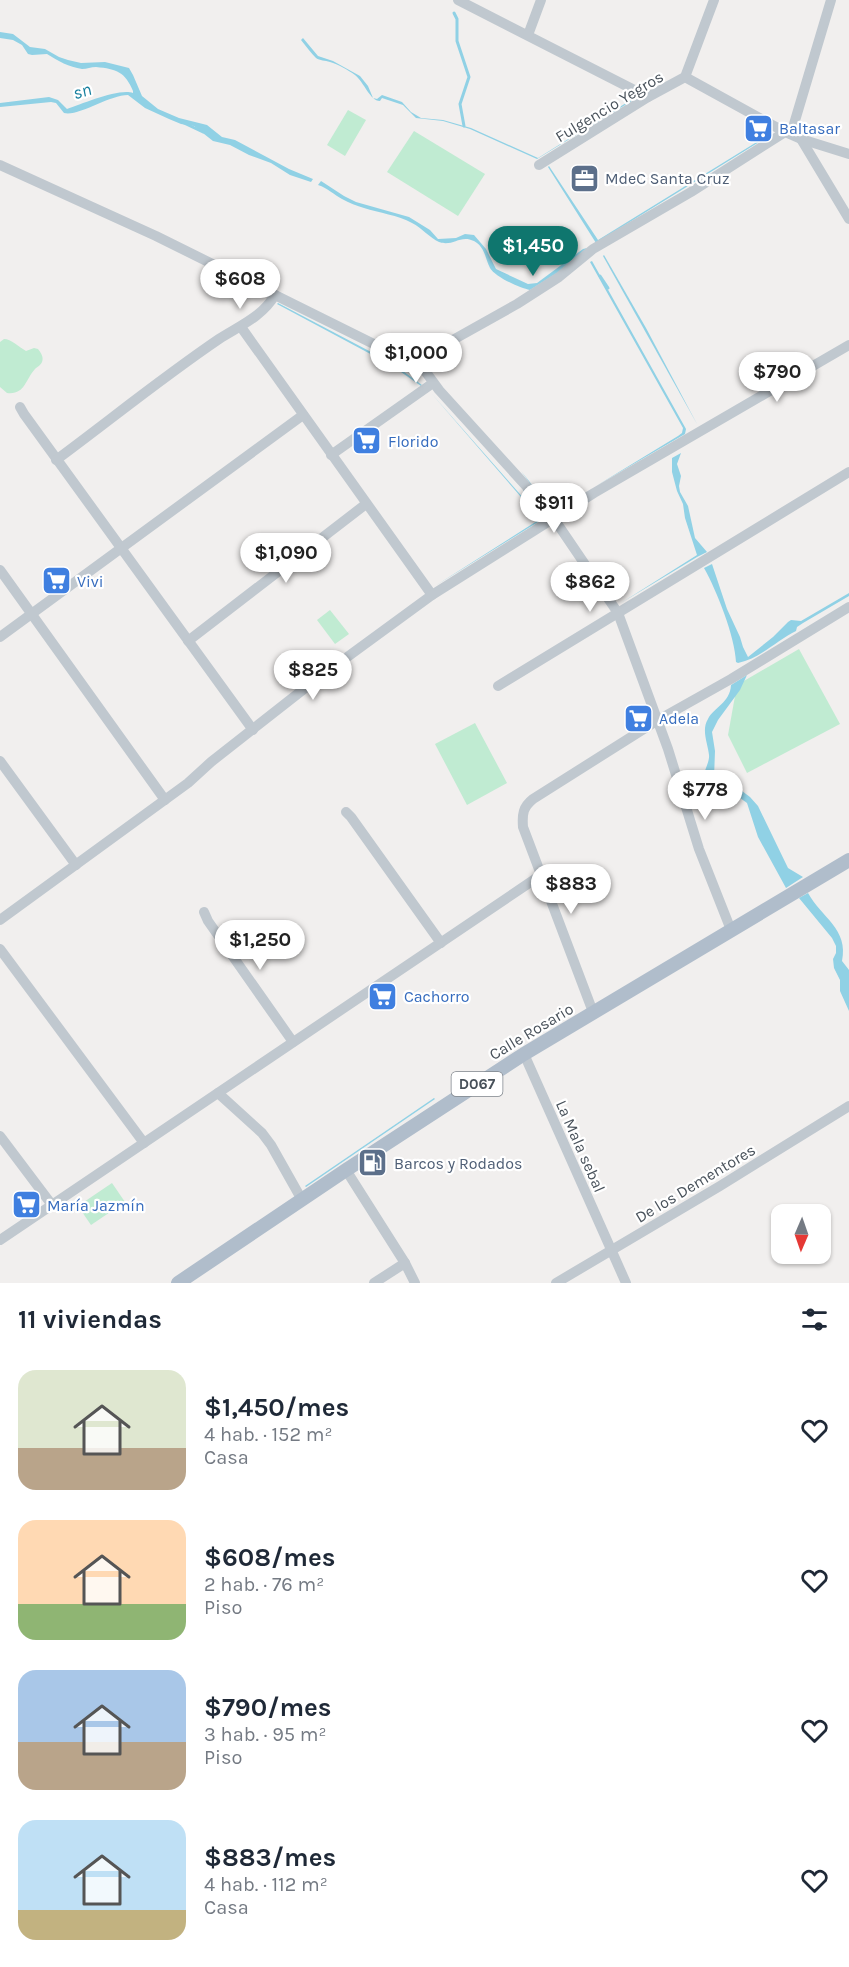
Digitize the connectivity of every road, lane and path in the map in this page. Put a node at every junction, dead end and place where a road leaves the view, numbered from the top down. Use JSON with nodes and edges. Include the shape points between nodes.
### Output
{"nodes":[{"id":1,"x":458,"y":0,"type":"edge"},
{"id":2,"x":542,"y":0,"type":"edge"},
{"id":3,"x":714,"y":0,"type":"edge"},
{"id":4,"x":831,"y":0,"type":"edge"},
{"id":5,"x":528,"y":35,"type":"junction"},
{"id":6,"x":685,"y":77,"type":"junction"},
{"id":7,"x":648,"y":97,"type":"junction"},
{"id":8,"x":788,"y":133,"type":"junction"},
{"id":9,"x":801,"y":139,"type":"junction"},
{"id":10,"x":849,"y":154,"type":"edge"},
{"id":11,"x":0,"y":165,"type":"edge"},
{"id":12,"x":539,"y":165,"type":"dead end"},
{"id":13,"x":849,"y":219,"type":"edge"},
{"id":14,"x":275,"y":295,"type":"junction"},
{"id":15,"x":241,"y":327,"type":"junction"},
{"id":16,"x":849,"y":345,"type":"edge"},
{"id":17,"x":417,"y":360,"type":"junction"},
{"id":18,"x":433,"y":383,"type":"junction"},
{"id":19,"x":20,"y":406,"type":"dead end"},
{"id":20,"x":303,"y":416,"type":"junction"},
{"id":21,"x":331,"y":455,"type":"junction"},
{"id":22,"x":56,"y":460,"type":"junction"},
{"id":23,"x":849,"y":472,"type":"edge"},
{"id":24,"x":366,"y":504,"type":"junction"},
{"id":25,"x":554,"y":518,"type":"junction"},
{"id":26,"x":120,"y":549,"type":"junction"},
{"id":27,"x":0,"y":570,"type":"edge"},
{"id":28,"x":432,"y":595,"type":"junction"},
{"id":29,"x":849,"y":607,"type":"edge"},
{"id":30,"x":618,"y":613,"type":"junction"},
{"id":31,"x":32,"y":614,"type":"junction"},
{"id":32,"x":0,"y":637,"type":"edge"},
{"id":33,"x":188,"y":641,"type":"junction"},
{"id":34,"x":498,"y":686,"type":"dead end"},
{"id":35,"x":658,"y":720,"type":"junction"},
{"id":36,"x":253,"y":730,"type":"junction"},
{"id":37,"x":0,"y":761,"type":"edge"},
{"id":38,"x":165,"y":800,"type":"junction"},
{"id":39,"x":346,"y":812,"type":"dead end"},
{"id":40,"x":849,"y":860,"type":"edge"},
{"id":41,"x":76,"y":865,"type":"junction"},
{"id":42,"x":541,"y":875,"type":"junction"},
{"id":43,"x":204,"y":912,"type":"dead end"},
{"id":44,"x":0,"y":920,"type":"edge"},
{"id":45,"x":731,"y":930,"type":"junction"},
{"id":46,"x":441,"y":943,"type":"junction"},
{"id":47,"x":0,"y":949,"type":"edge"},
{"id":48,"x":593,"y":1012,"type":"junction"},
{"id":49,"x":293,"y":1042,"type":"junction"},
{"id":50,"x":524,"y":1054,"type":"junction"},
{"id":51,"x":218,"y":1093,"type":"junction"},
{"id":52,"x":849,"y":1106,"type":"edge"},
{"id":53,"x":0,"y":1136,"type":"edge"},
{"id":54,"x":144,"y":1143,"type":"junction"},
{"id":55,"x":346,"y":1170,"type":"junction"},
{"id":56,"x":302,"y":1200,"type":"junction"},
{"id":57,"x":52,"y":1205,"type":"junction"},
{"id":58,"x":0,"y":1240,"type":"edge"},
{"id":59,"x":610,"y":1251,"type":"junction"},
{"id":60,"x":405,"y":1263,"type":"junction"},
{"id":61,"x":178,"y":1283,"type":"edge"},
{"id":62,"x":374,"y":1283,"type":"edge"},
{"id":63,"x":415,"y":1283,"type":"edge"},
{"id":64,"x":556,"y":1283,"type":"edge"},
{"id":65,"x":626,"y":1283,"type":"edge"}],
"edges":[{"from":1,"to":5,"type":"street"},
{"from":2,"to":5,"type":"street"},
{"from":3,"to":6,"type":"street","name":"Fulgencio Yegros"},
{"from":4,"to":8,"type":"street"},
{"from":5,"to":7,"type":"street"},
{"from":6,"to":7,"type":"street","name":"Fulgencio Yegros"},
{"from":6,"to":8,"type":"street"},
{"from":7,"to":12,"type":"street","name":"Fulgencio Yegros"},
{"from":8,"to":9,"type":"street"},
{"from":8,"to":17,"type":"street","via":[[593,249],[559,278],[517,304]]},
{"from":9,"to":10,"type":"street"},
{"from":9,"to":13,"type":"street"},
{"from":11,"to":14,"type":"street"},
{"from":14,"to":15,"type":"street","via":[[266,308]]},
{"from":14,"to":17,"type":"street","via":[[404,359]]},
{"from":15,"to":20,"type":"street"},
{"from":15,"to":22,"type":"street","via":[[220,338]]},
{"from":16,"to":25,"type":"street"},
{"from":17,"to":18,"type":"street"},
{"from":18,"to":21,"type":"street"},
{"from":18,"to":25,"type":"street"},
{"from":19,"to":22,"type":"street"},
{"from":20,"to":21,"type":"street"},
{"from":20,"to":26,"type":"street"},
{"from":21,"to":24,"type":"street"},
{"from":22,"to":26,"type":"street"},
{"from":23,"to":30,"type":"street"},
{"from":24,"to":28,"type":"street"},
{"from":24,"to":33,"type":"street"},
{"from":25,"to":28,"type":"street"},
{"from":25,"to":30,"type":"street"},
{"from":26,"to":31,"type":"street"},
{"from":26,"to":33,"type":"street"},
{"from":27,"to":31,"type":"street"},
{"from":28,"to":36,"type":"street"},
{"from":29,"to":35,"type":"street"},
{"from":30,"to":34,"type":"street"},
{"from":30,"to":35,"type":"street"},
{"from":31,"to":32,"type":"street"},
{"from":31,"to":38,"type":"street"},
{"from":33,"to":36,"type":"street"},
{"from":35,"to":42,"type":"street","via":[[532,799],[524,808],[523,827]]},
{"from":35,"to":45,"type":"street","via":[[699,849]]},
{"from":36,"to":38,"type":"street"},
{"from":37,"to":41,"type":"street"},
{"from":38,"to":41,"type":"street"},
{"from":39,"to":46,"type":"street"},
{"from":40,"to":45,"type":"main road","name":"Calle Rosario","number":"D067"},
{"from":41,"to":44,"type":"street"},
{"from":42,"to":46,"type":"street"},
{"from":42,"to":48,"type":"street"},
{"from":43,"to":49,"type":"street"},
{"from":45,"to":48,"type":"main road","name":"Calle Rosario","number":"D067"},
{"from":46,"to":49,"type":"street"},
{"from":47,"to":54,"type":"street"},
{"from":48,"to":50,"type":"main road","name":"Calle Rosario","number":"D067"},
{"from":49,"to":51,"type":"street"},
{"from":50,"to":55,"type":"main road","name":"Calle Rosario","number":"D067"},
{"from":50,"to":59,"type":"street","name":"La Mala sebal"},
{"from":51,"to":54,"type":"street"},
{"from":51,"to":56,"type":"street","via":[[271,1144]]},
{"from":52,"to":59,"type":"street","name":"De los Dementores"},
{"from":53,"to":57,"type":"street"},
{"from":54,"to":57,"type":"street"},
{"from":55,"to":56,"type":"main road","name":"Calle Rosario","number":"D067"},
{"from":55,"to":60,"type":"street"},
{"from":56,"to":61,"type":"main road","name":"Calle Rosario","number":"D067"},
{"from":57,"to":58,"type":"street"},
{"from":59,"to":64,"type":"street","name":"De los Dementores"},
{"from":59,"to":65,"type":"street","name":"La Mala sebal"},
{"from":60,"to":62,"type":"street"},
{"from":60,"to":63,"type":"street"}]}
